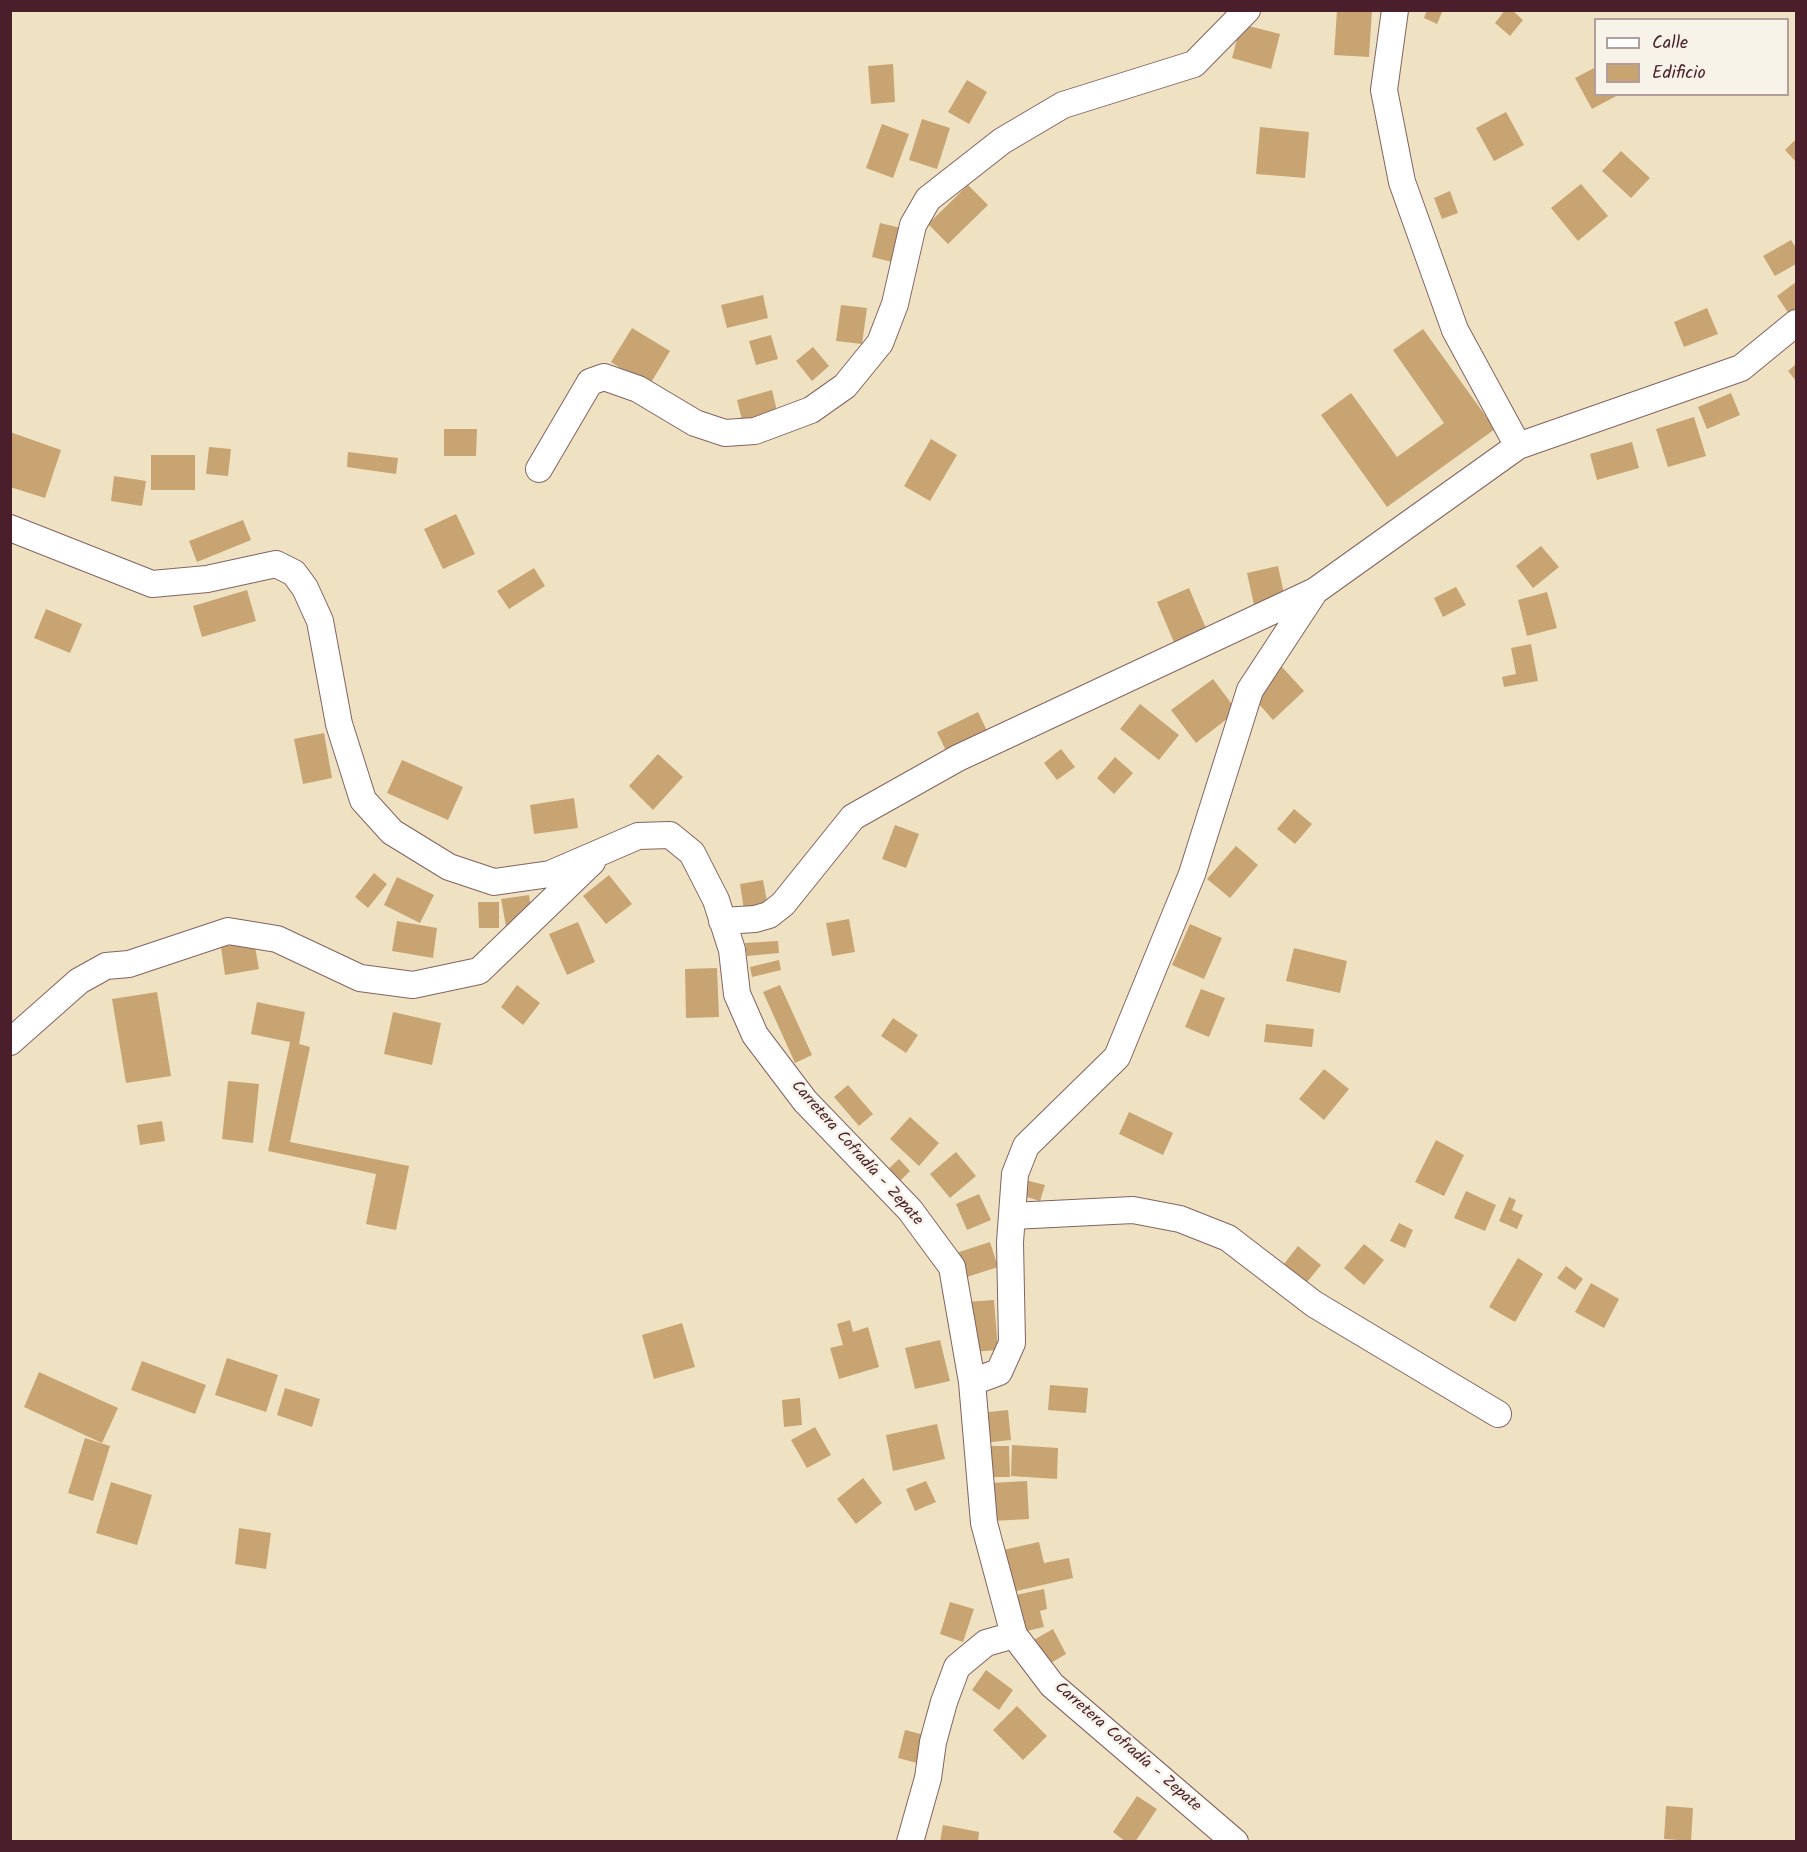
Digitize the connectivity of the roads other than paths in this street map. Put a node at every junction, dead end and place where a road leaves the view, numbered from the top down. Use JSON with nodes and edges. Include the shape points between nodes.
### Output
{"nodes":[{"id":1,"x":1247,"y":10,"type":"edge"},
{"id":2,"x":1395,"y":10,"type":"edge"},
{"id":3,"x":1797,"y":323,"type":"edge"},
{"id":4,"x":1518,"y":446,"type":"junction"},
{"id":5,"x":539,"y":469,"type":"dead end"},
{"id":6,"x":10,"y":528,"type":"edge"},
{"id":7,"x":1315,"y":591,"type":"junction"},
{"id":8,"x":602,"y":852,"type":"junction"},
{"id":9,"x":722,"y":921,"type":"junction"},
{"id":10,"x":10,"y":1042,"type":"edge"},
{"id":11,"x":1012,"y":1216,"type":"junction"},
{"id":12,"x":972,"y":1382,"type":"junction"},
{"id":13,"x":1498,"y":1414,"type":"dead end"},
{"id":14,"x":1014,"y":1635,"type":"junction"},
{"id":15,"x":910,"y":1842,"type":"edge"},
{"id":16,"x":1235,"y":1842,"type":"edge"}],
"edges":[{"from":1,"to":5,"type":"street","via":[[1194,64],[1064,105],[1002,141],[927,199],[913,225],[896,304],[880,343],[845,386],[811,410],[755,431],[725,433],[695,423],[638,388],[604,377],[590,382]]},
{"from":2,"to":4,"type":"street","via":[[1384,90],[1402,182],[1455,330]]},
{"from":3,"to":4,"type":"street","via":[[1741,368]]},
{"from":4,"to":7,"type":"street"},
{"from":6,"to":8,"type":"street","name":"Carretera Cofradía - Zepate","via":[[152,584],[207,579],[276,564],[294,573],[320,621],[339,724],[363,800],[392,832],[448,867],[494,882],[550,874]]},
{"from":7,"to":9,"type":"street","via":[[958,758],[853,817],[783,904],[769,915]]},
{"from":7,"to":11,"type":"street","via":[[1250,690],[1192,874],[1117,1057],[1026,1146],[1015,1174]]},
{"from":8,"to":9,"type":"street","name":"Carretera Cofradía - Zepate","via":[[638,836],[670,835],[692,853]]},
{"from":8,"to":10,"type":"street","via":[[479,971],[413,985],[360,978],[277,939],[228,931],[129,964],[106,966],[79,981]]},
{"from":9,"to":12,"type":"street","name":"Carretera Cofradía - Zepate","via":[[732,950],[737,994],[755,1035],[805,1101],[910,1210],[952,1267]]},
{"from":11,"to":12,"type":"street","via":[[1012,1343],[999,1372]]},
{"from":11,"to":13,"type":"street","via":[[1133,1210],[1180,1219],[1228,1238],[1314,1304]]},
{"from":12,"to":14,"type":"street","name":"Carretera Cofradía - Zepate","via":[[984,1523]]},
{"from":14,"to":15,"type":"street","via":[[986,1642],[957,1667],[933,1742],[928,1778]]},
{"from":14,"to":16,"type":"street","name":"Carretera Cofradía - Zepate","via":[[1052,1685]]}]}
